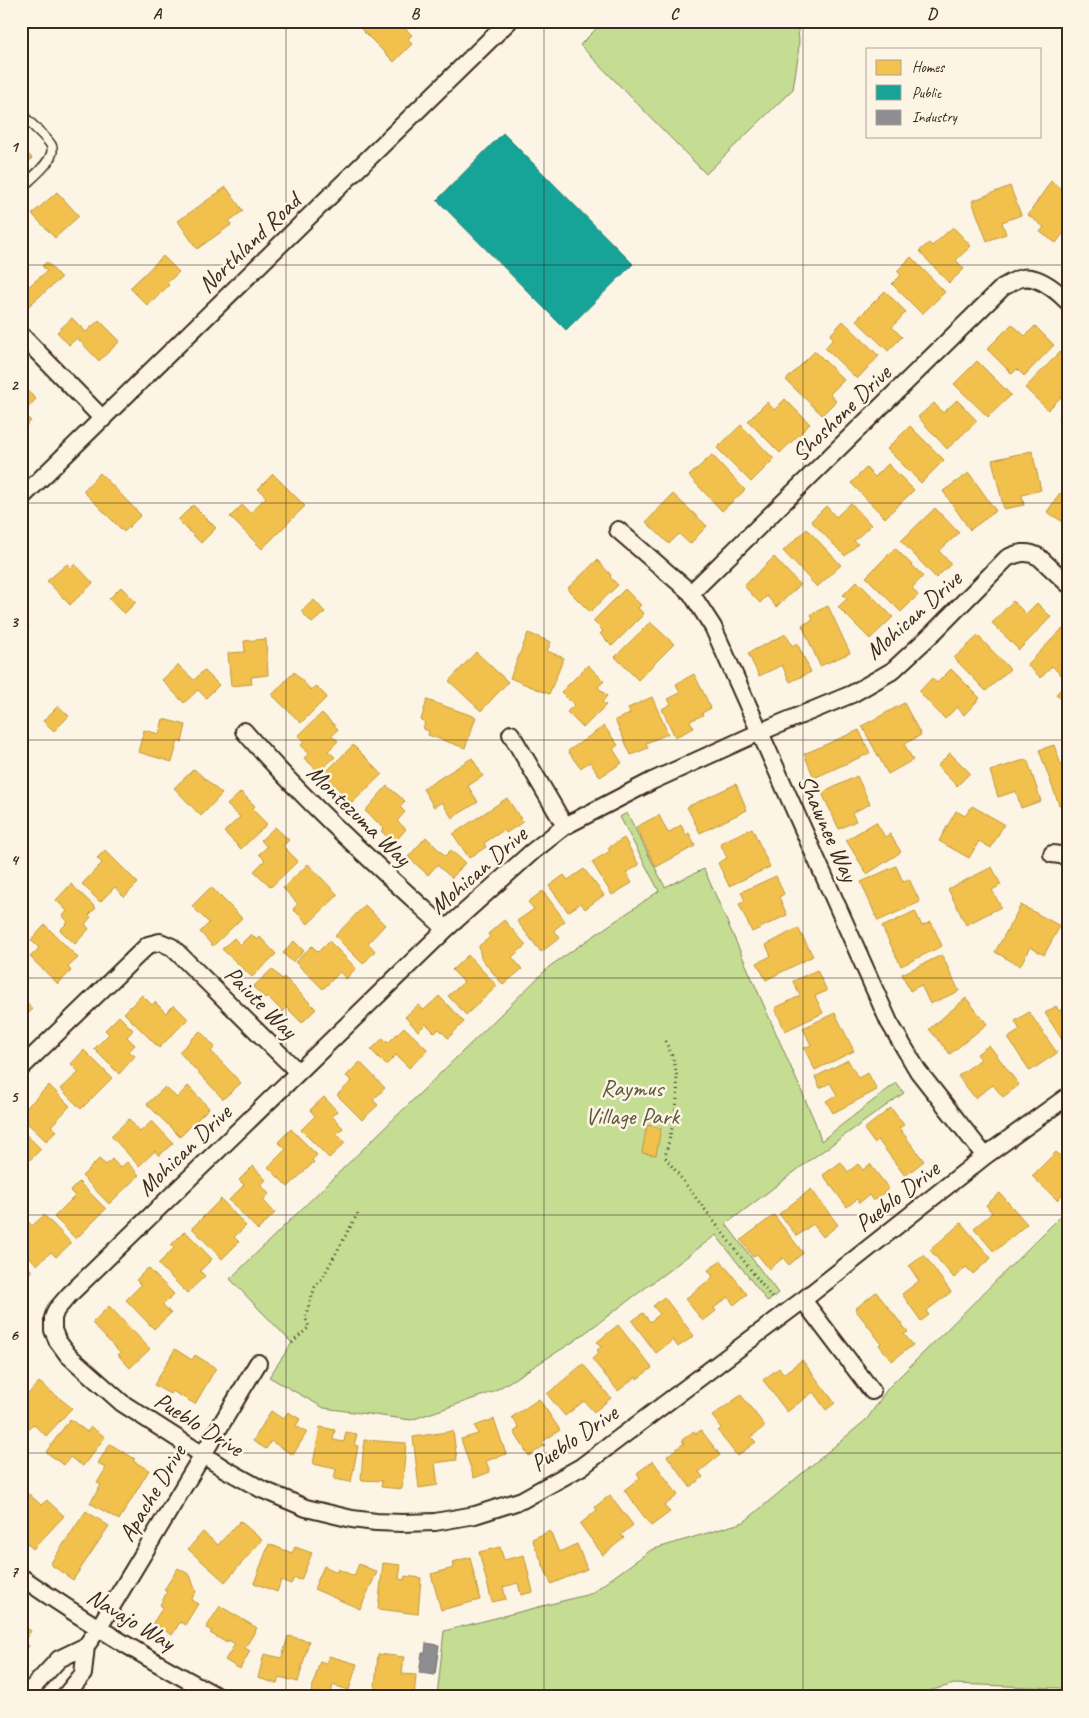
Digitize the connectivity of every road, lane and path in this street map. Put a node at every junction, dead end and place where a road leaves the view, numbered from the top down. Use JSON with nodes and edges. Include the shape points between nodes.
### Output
{"nodes":[{"id":1,"x":509,"y":21,"type":"edge"},
{"id":2,"x":21,"y":114,"type":"edge"},
{"id":3,"x":21,"y":188,"type":"edge"},
{"id":4,"x":1068,"y":302,"type":"edge"},
{"id":5,"x":21,"y":335,"type":"edge"},
{"id":6,"x":103,"y":418,"type":"junction"},
{"id":7,"x":21,"y":498,"type":"edge"},
{"id":8,"x":618,"y":530,"type":"dead end"},
{"id":9,"x":1068,"y":584,"type":"edge"},
{"id":10,"x":691,"y":593,"type":"junction"},
{"id":11,"x":244,"y":730,"type":"dead end"},
{"id":12,"x":760,"y":732,"type":"junction"},
{"id":13,"x":511,"y":734,"type":"dead end"},
{"id":14,"x":565,"y":826,"type":"junction"},
{"id":15,"x":446,"y":929,"type":"junction"},
{"id":16,"x":665,"y":1041,"type":"dead end"},
{"id":17,"x":21,"y":1068,"type":"edge"},
{"id":18,"x":298,"y":1072,"type":"junction"},
{"id":19,"x":1068,"y":1096,"type":"edge"},
{"id":20,"x":985,"y":1156,"type":"junction"},
{"id":21,"x":358,"y":1213,"type":"dead end"},
{"id":22,"x":772,"y":1298,"type":"dead end"},
{"id":23,"x":803,"y":1300,"type":"junction"},
{"id":24,"x":57,"y":1340,"type":"joint"},
{"id":25,"x":292,"y":1343,"type":"dead end"},
{"id":26,"x":258,"y":1363,"type":"dead end"},
{"id":27,"x":872,"y":1391,"type":"dead end"},
{"id":28,"x":202,"y":1455,"type":"junction"},
{"id":29,"x":21,"y":1577,"type":"edge"},
{"id":30,"x":98,"y":1629,"type":"junction"},
{"id":31,"x":86,"y":1646,"type":"junction"},
{"id":32,"x":24,"y":1697,"type":"edge"},
{"id":33,"x":64,"y":1697,"type":"edge"},
{"id":34,"x":219,"y":1697,"type":"edge"}],
"edges":[{"from":1,"to":6,"type":"street","name":"Northland Road"},
{"from":2,"to":3,"type":"lane","via":[[51,145],[53,152],[50,160]]},
{"from":4,"to":10,"type":"street","name":"Shoshone Drive","via":[[1039,280],[1020,278],[1004,287]]},
{"from":5,"to":6,"type":"street"},
{"from":6,"to":7,"type":"street","name":"Northland Road"},
{"from":8,"to":10,"type":"street","name":"Shawnee Way"},
{"from":9,"to":12,"type":"street","name":"Mohican Drive","via":[[1039,557],[1019,553],[1007,558],[892,671],[852,694]]},
{"from":10,"to":12,"type":"street","name":"Shawnee Way","via":[[713,627]]},
{"from":11,"to":15,"type":"street","name":"Montezuma Way","via":[[278,770],[344,836]]},
{"from":12,"to":14,"type":"street","name":"Mohican Drive","via":[[652,781]]},
{"from":12,"to":20,"type":"street","name":"Shawnee Way","via":[[889,1022],[918,1071]]},
{"from":13,"to":14,"type":"street"},
{"from":14,"to":15,"type":"street","name":"Mohican Drive"},
{"from":15,"to":18,"type":"street","name":"Mohican Drive"},
{"from":16,"to":22,"type":"path","via":[[672,1054],[679,1090],[665,1157]]},
{"from":17,"to":18,"type":"street","name":"Paiute Way","via":[[148,945],[160,942],[172,947]]},
{"from":18,"to":24,"type":"street","name":"Mohican Drive","via":[[69,1295],[53,1318]]},
{"from":19,"to":20,"type":"street","name":"Pueblo Drive"},
{"from":20,"to":23,"type":"street","name":"Pueblo Drive"},
{"from":21,"to":25,"type":"path","via":[[315,1287],[305,1317],[309,1327]]},
{"from":23,"to":27,"type":"street"},
{"from":23,"to":28,"type":"street","name":"Pueblo Drive","via":[[582,1467],[522,1500],[475,1514],[435,1522],[402,1523],[324,1513],[276,1497]]},
{"from":24,"to":28,"type":"street","name":"Pueblo Drive","via":[[68,1355],[122,1403]]},
{"from":26,"to":28,"type":"street","name":"Apache Drive"},
{"from":28,"to":30,"type":"street","name":"Apache Drive"},
{"from":29,"to":30,"type":"street","name":"Navajo Way"},
{"from":30,"to":31,"type":"street","name":"Apache Drive"},
{"from":30,"to":34,"type":"street","name":"Navajo Way"},
{"from":31,"to":32,"type":"street","name":"Apache Drive","via":[[59,1659]]},
{"from":31,"to":33,"type":"street","name":"Apache Drive","via":[[83,1674]]}]}
